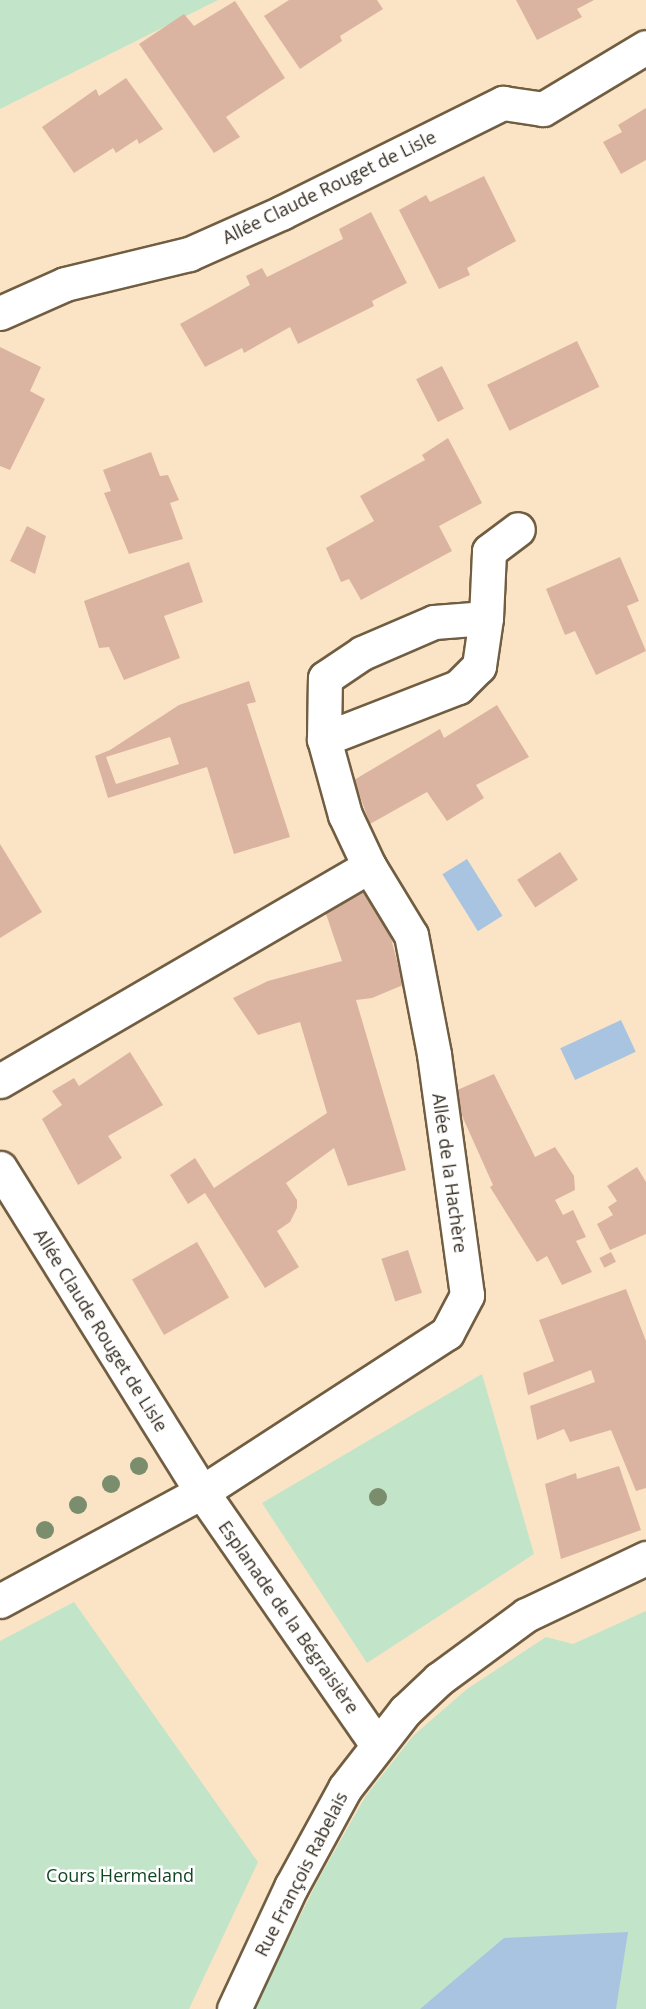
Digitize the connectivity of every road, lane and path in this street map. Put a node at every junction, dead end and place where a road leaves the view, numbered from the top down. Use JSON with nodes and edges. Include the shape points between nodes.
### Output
{"nodes":[{"id":1,"x":646,"y":47,"type":"edge"},
{"id":2,"x":0,"y":313,"type":"edge"},
{"id":3,"x":518,"y":529,"type":"dead end"},
{"id":4,"x":486,"y":618,"type":"junction"},
{"id":5,"x":324,"y":739,"type":"junction"},
{"id":6,"x":369,"y":866,"type":"junction"},
{"id":7,"x":0,"y":1081,"type":"edge"},
{"id":8,"x":0,"y":1168,"type":"edge"},
{"id":9,"x":202,"y":1492,"type":"junction"},
{"id":10,"x":646,"y":1558,"type":"edge"},
{"id":11,"x":0,"y":1601,"type":"edge"},
{"id":12,"x":376,"y":1743,"type":"junction"},
{"id":13,"x":234,"y":2009,"type":"edge"}],
"edges":[{"from":1,"to":2,"type":"street","name":"Allée Claude Rouget de Lisle","via":[[543,109],[504,103],[189,254],[65,284]]},
{"from":3,"to":4,"type":"street","via":[[489,552]]},
{"from":4,"to":5,"type":"street","via":[[479,666],[458,687]]},
{"from":4,"to":5,"type":"street","name":"Allée de la Hachère","via":[[434,622],[362,653],[325,678]]},
{"from":5,"to":6,"type":"street","name":"Allée de la Hachère","via":[[345,815]]},
{"from":6,"to":7,"type":"street"},
{"from":6,"to":9,"type":"street","name":"Allée de la Hachère","via":[[411,935],[434,1054],[466,1295],[447,1333]]},
{"from":8,"to":9,"type":"street","name":"Allée Claude Rouget de Lisle"},
{"from":9,"to":11,"type":"street","name":"Allée de la Hachère"},
{"from":9,"to":12,"type":"street","name":"Esplanade de la Bégraisière"},
{"from":10,"to":12,"type":"street","name":"Rue François Rabelais","via":[[526,1615],[439,1679]]},
{"from":12,"to":13,"type":"street","name":"Rue François Rabelais","via":[[320,1832]]}]}
